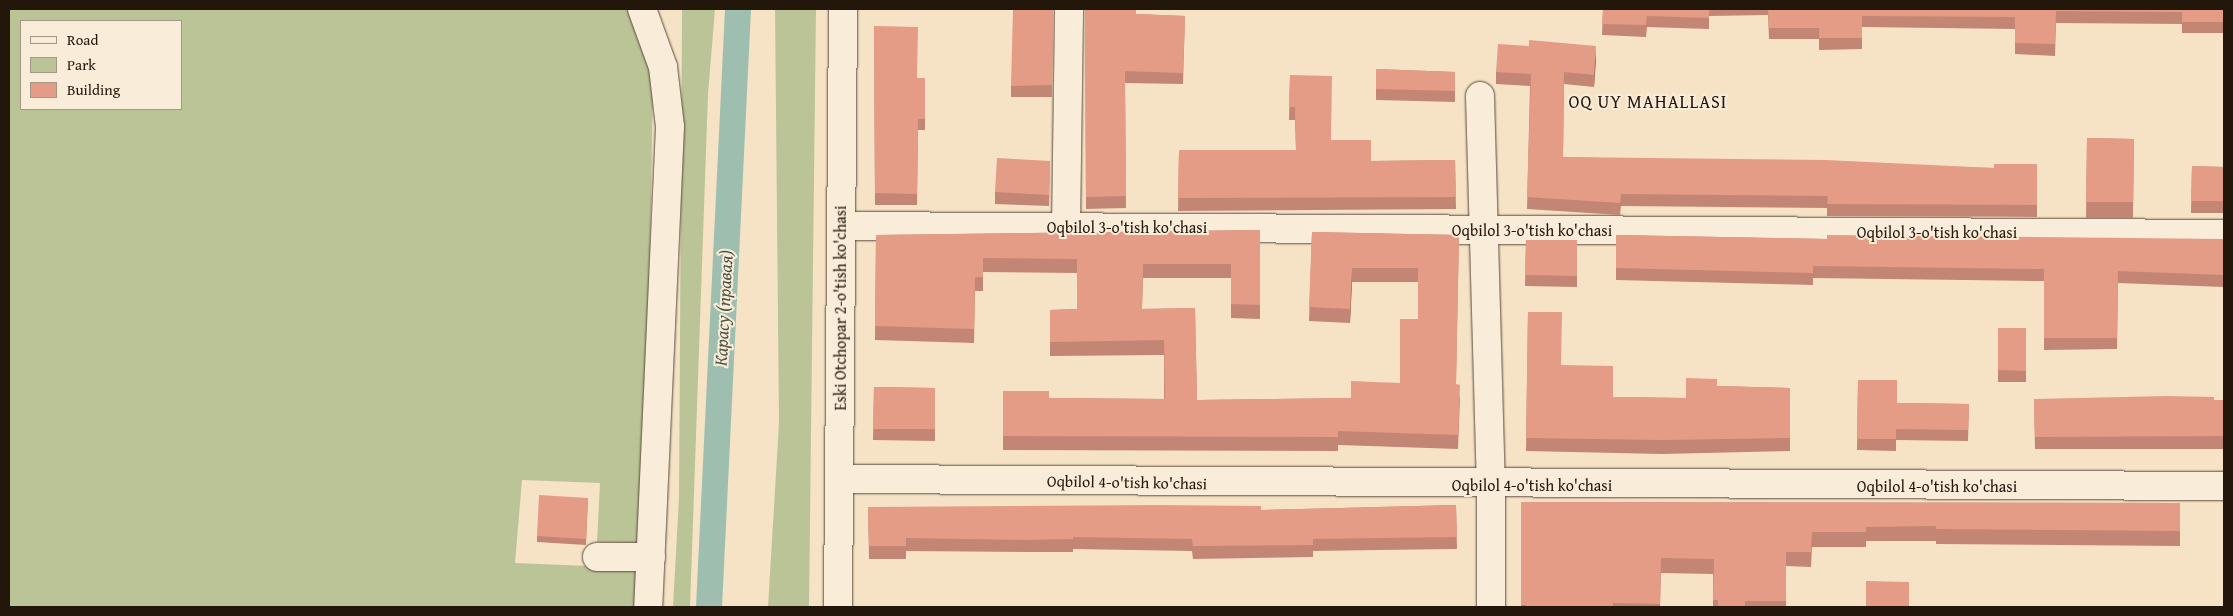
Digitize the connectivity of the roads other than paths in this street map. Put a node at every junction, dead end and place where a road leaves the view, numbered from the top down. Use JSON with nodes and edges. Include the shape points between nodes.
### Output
{"nodes":[{"id":1,"x":642,"y":9,"type":"edge"},
{"id":2,"x":843,"y":9,"type":"edge"},
{"id":3,"x":1069,"y":9,"type":"edge"},
{"id":4,"x":1480,"y":96,"type":"dead end"},
{"id":5,"x":841,"y":226,"type":"junction"},
{"id":6,"x":1066,"y":227,"type":"junction"},
{"id":7,"x":1485,"y":229,"type":"junction"},
{"id":8,"x":2224,"y":234,"type":"edge"},
{"id":9,"x":839,"y":479,"type":"junction"},
{"id":10,"x":1491,"y":485,"type":"junction"},
{"id":11,"x":2224,"y":486,"type":"edge"},
{"id":12,"x":597,"y":556,"type":"dead end"},
{"id":13,"x":651,"y":557,"type":"junction"},
{"id":14,"x":648,"y":607,"type":"edge"},
{"id":15,"x":838,"y":607,"type":"edge"},
{"id":16,"x":1491,"y":607,"type":"edge"}],
"edges":[{"from":1,"to":13,"type":"street","via":[[663,67],[670,127]]},
{"from":2,"to":5,"type":"street","name":"Eski Otchopar 2-o'tish ko'chasi"},
{"from":3,"to":6,"type":"street"},
{"from":4,"to":7,"type":"street"},
{"from":5,"to":6,"type":"street","name":"Oqbilol 3-o'tish ko'chasi"},
{"from":5,"to":9,"type":"street","name":"Eski Otchopar 2-o'tish ko'chasi"},
{"from":6,"to":7,"type":"street","name":"Oqbilol 3-o'tish ko'chasi"},
{"from":7,"to":8,"type":"street","name":"Oqbilol 3-o'tish ko'chasi"},
{"from":7,"to":10,"type":"street"},
{"from":9,"to":10,"type":"street","name":"Oqbilol 4-o'tish ko'chasi"},
{"from":9,"to":15,"type":"street","name":"Eski Otchopar 2-o'tish ko'chasi"},
{"from":10,"to":11,"type":"street","name":"Oqbilol 4-o'tish ko'chasi"},
{"from":10,"to":16,"type":"street"},
{"from":12,"to":13,"type":"street"},
{"from":13,"to":14,"type":"street"}]}
